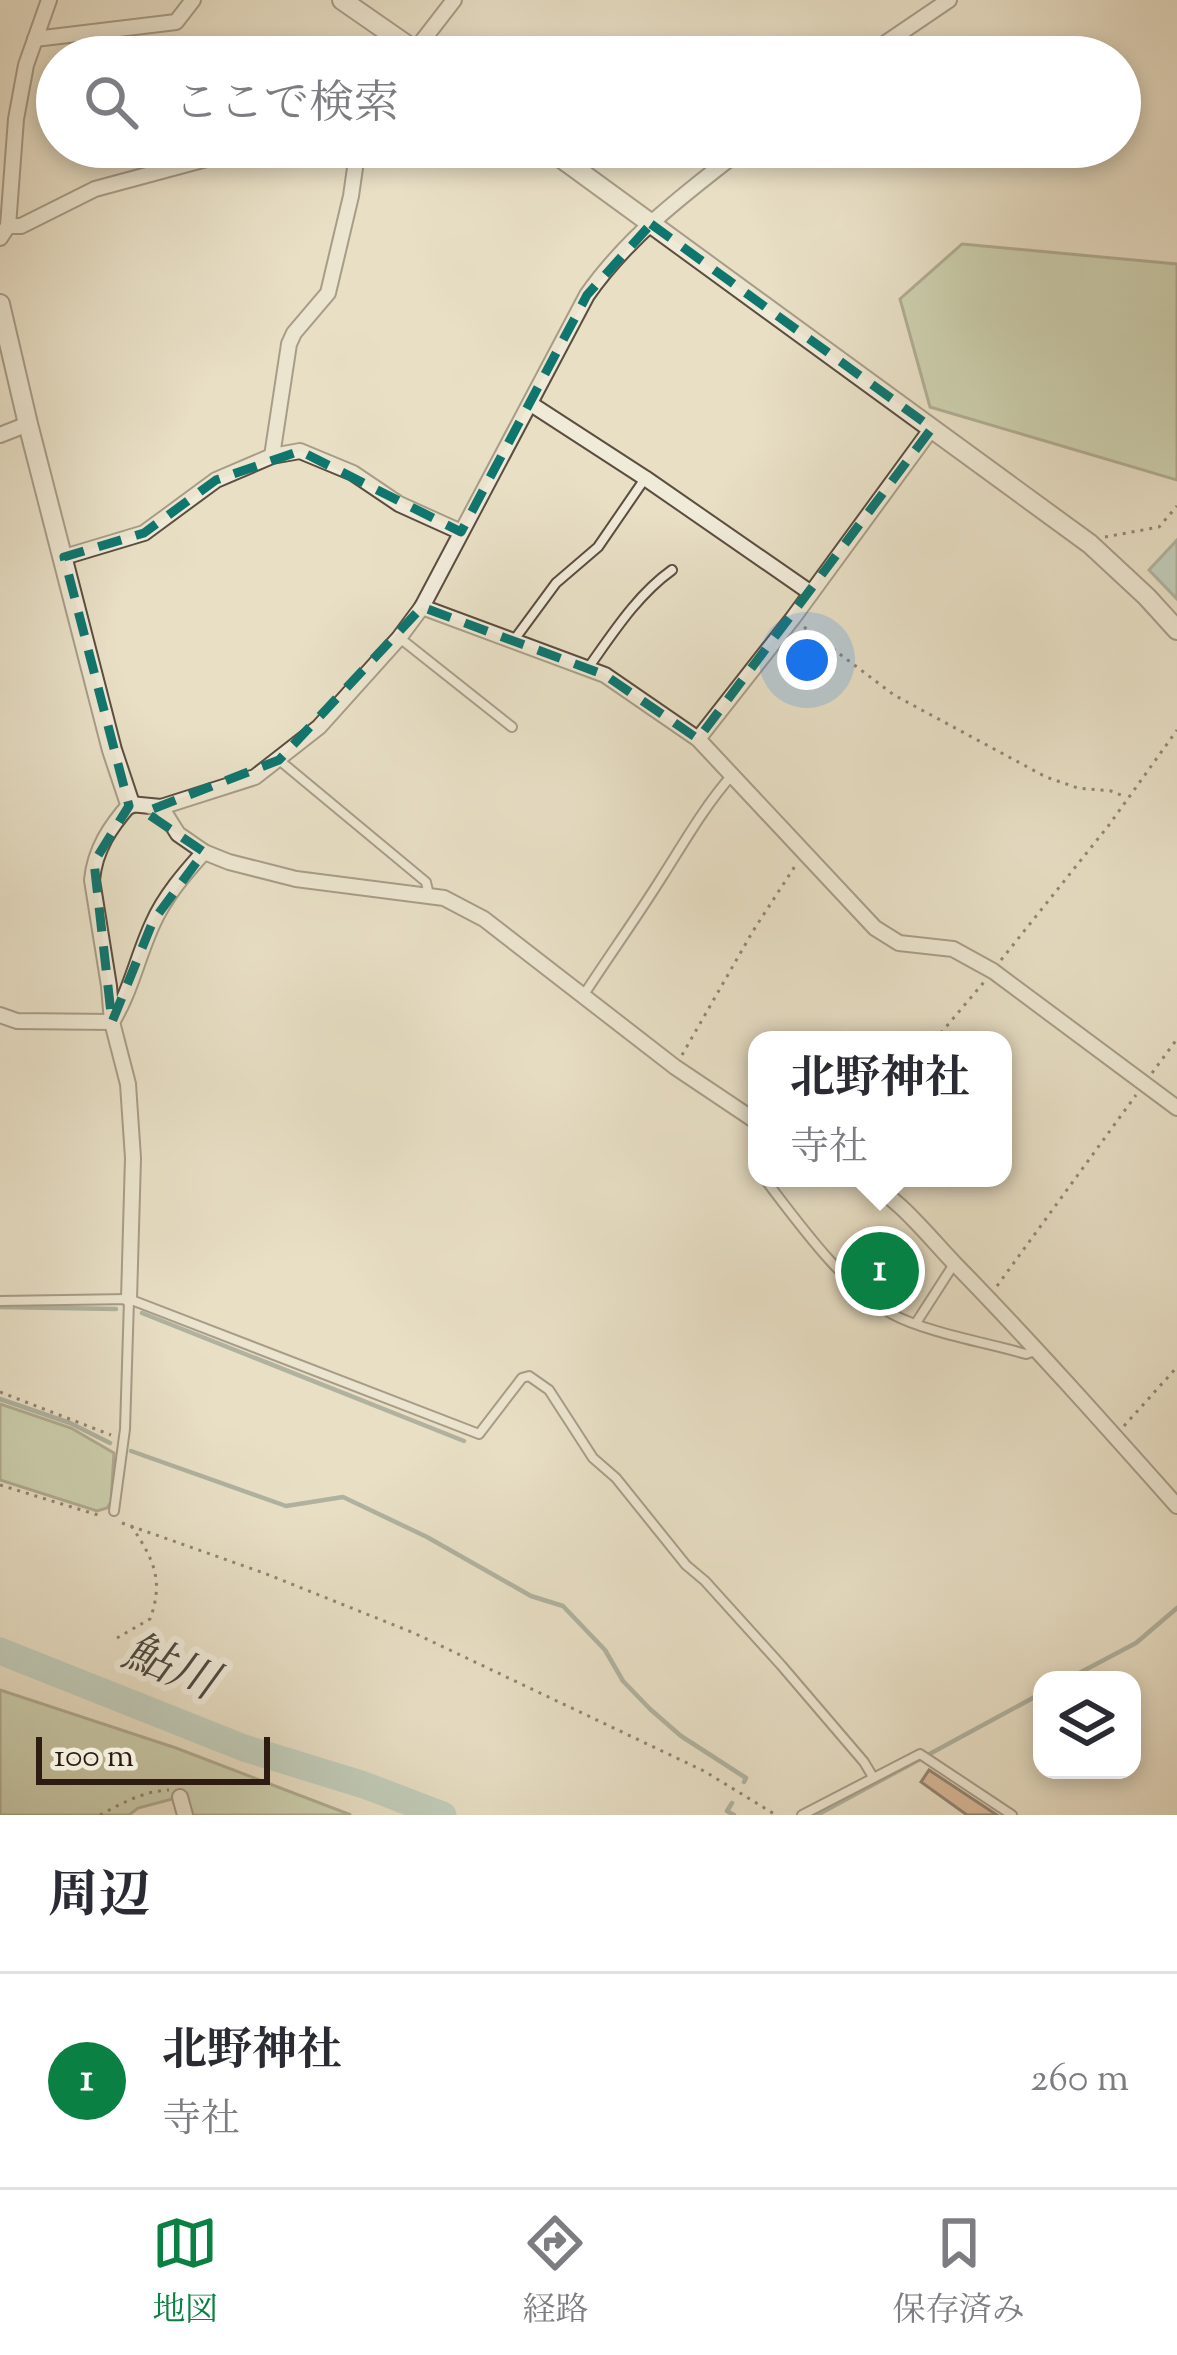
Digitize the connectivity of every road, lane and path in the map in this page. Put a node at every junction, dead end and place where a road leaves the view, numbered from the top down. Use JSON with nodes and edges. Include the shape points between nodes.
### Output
{"nodes":[{"id":1,"x":49,"y":0,"type":"edge"},
{"id":2,"x":194,"y":0,"type":"edge"},
{"id":3,"x":343,"y":0,"type":"edge"},
{"id":4,"x":454,"y":0,"type":"edge"},
{"id":5,"x":949,"y":0,"type":"edge"},
{"id":6,"x":36,"y":36,"type":"edge"},
{"id":7,"x":60,"y":36,"type":"edge"},
{"id":8,"x":391,"y":36,"type":"edge"},
{"id":9,"x":429,"y":36,"type":"edge"},
{"id":10,"x":896,"y":36,"type":"edge"},
{"id":11,"x":35,"y":39,"type":"edge"},
{"id":12,"x":173,"y":168,"type":"edge"},
{"id":13,"x":355,"y":168,"type":"edge"},
{"id":14,"x":575,"y":168,"type":"edge"},
{"id":15,"x":719,"y":168,"type":"edge"},
{"id":16,"x":651,"y":224,"type":"junction"},
{"id":17,"x":4,"y":232,"type":"edge"},
{"id":18,"x":0,"y":304,"type":"edge"},
{"id":19,"x":530,"y":404,"type":"junction"},
{"id":20,"x":28,"y":424,"type":"junction"},
{"id":21,"x":932,"y":428,"type":"junction"},
{"id":22,"x":0,"y":436,"type":"edge"},
{"id":23,"x":272,"y":456,"type":"junction"},
{"id":24,"x":645,"y":478,"type":"junction"},
{"id":25,"x":1177,"y":506,"type":"edge"},
{"id":26,"x":461,"y":532,"type":"junction"},
{"id":27,"x":1090,"y":544,"type":"junction"},
{"id":28,"x":64,"y":557,"type":"junction"},
{"id":29,"x":672,"y":570,"type":"dead end"},
{"id":30,"x":811,"y":592,"type":"junction"},
{"id":31,"x":422,"y":607,"type":"junction"},
{"id":32,"x":793,"y":619,"type":"junction"},
{"id":33,"x":1177,"y":629,"type":"edge"},
{"id":34,"x":400,"y":638,"type":"junction"},
{"id":35,"x":513,"y":641,"type":"junction"},
{"id":36,"x":588,"y":668,"type":"junction"},
{"id":37,"x":512,"y":727,"type":"dead end"},
{"id":38,"x":1177,"y":730,"type":"edge"},
{"id":39,"x":698,"y":739,"type":"junction"},
{"id":40,"x":279,"y":760,"type":"junction"},
{"id":41,"x":732,"y":775,"type":"junction"},
{"id":42,"x":1129,"y":799,"type":"junction"},
{"id":43,"x":130,"y":804,"type":"junction"},
{"id":44,"x":161,"y":806,"type":"junction"},
{"id":45,"x":804,"y":851,"type":"junction"},
{"id":46,"x":204,"y":852,"type":"junction"},
{"id":47,"x":429,"y":895,"type":"junction"},
{"id":48,"x":993,"y":970,"type":"junction"},
{"id":49,"x":582,"y":997,"type":"junction"},
{"id":50,"x":0,"y":1015,"type":"edge"},
{"id":51,"x":112,"y":1022,"type":"junction"},
{"id":52,"x":942,"y":1031,"type":"edge"},
{"id":53,"x":1177,"y":1039,"type":"edge"},
{"id":54,"x":675,"y":1067,"type":"junction"},
{"id":55,"x":1144,"y":1084,"type":"junction"},
{"id":56,"x":1177,"y":1108,"type":"edge"},
{"id":57,"x":748,"y":1116,"type":"edge"},
{"id":58,"x":771,"y":1187,"type":"edge"},
{"id":59,"x":875,"y":1187,"type":"edge"},
{"id":60,"x":955,"y":1263,"type":"junction"},
{"id":61,"x":987,"y":1296,"type":"junction"},
{"id":62,"x":129,"y":1299,"type":"junction"},
{"id":63,"x":0,"y":1301,"type":"edge"},
{"id":64,"x":916,"y":1323,"type":"junction"},
{"id":65,"x":1036,"y":1351,"type":"junction"},
{"id":66,"x":1177,"y":1366,"type":"edge"},
{"id":67,"x":0,"y":1392,"type":"edge"},
{"id":68,"x":1114,"y":1436,"type":"junction"},
{"id":69,"x":124,"y":1440,"type":"junction"},
{"id":70,"x":0,"y":1485,"type":"edge"},
{"id":71,"x":1177,"y":1505,"type":"edge"},
{"id":72,"x":115,"y":1511,"type":"dead end"},
{"id":73,"x":131,"y":1526,"type":"junction"},
{"id":74,"x":117,"y":1638,"type":"dead end"},
{"id":75,"x":873,"y":1777,"type":"junction"},
{"id":76,"x":180,"y":1797,"type":"joint"},
{"id":77,"x":100,"y":1815,"type":"edge"},
{"id":78,"x":185,"y":1815,"type":"edge"},
{"id":79,"x":776,"y":1815,"type":"edge"},
{"id":80,"x":802,"y":1815,"type":"edge"},
{"id":81,"x":1012,"y":1815,"type":"edge"}],
"edges":[{"from":1,"to":6,"type":"street"},
{"from":2,"to":7,"type":"street","via":[[176,22]]},
{"from":3,"to":8,"type":"street"},
{"from":4,"to":9,"type":"street"},
{"from":5,"to":10,"type":"street"},
{"from":11,"to":17,"type":"street","via":[[16,119]]},
{"from":12,"to":17,"type":"street","via":[[95,189]]},
{"from":13,"to":23,"type":"street","via":[[328,293],[289,344]]},
{"from":14,"to":16,"type":"street"},
{"from":15,"to":16,"type":"street"},
{"from":16,"to":19,"type":"street","via":[[587,295]]},
{"from":16,"to":21,"type":"street"},
{"from":18,"to":20,"type":"street"},
{"from":19,"to":24,"type":"street"},
{"from":19,"to":26,"type":"street"},
{"from":20,"to":22,"type":"street"},
{"from":20,"to":28,"type":"street"},
{"from":21,"to":27,"type":"street"},
{"from":21,"to":30,"type":"street"},
{"from":23,"to":26,"type":"street","via":[[300,451]]},
{"from":23,"to":28,"type":"street","via":[[217,480],[144,533]]},
{"from":24,"to":30,"type":"street"},
{"from":24,"to":35,"type":"lane","via":[[598,547],[556,584]]},
{"from":25,"to":27,"type":"path","via":[[1159,527]]},
{"from":26,"to":31,"type":"street"},
{"from":27,"to":33,"type":"street"},
{"from":28,"to":43,"type":"street"},
{"from":29,"to":36,"type":"lane"},
{"from":30,"to":32,"type":"street"},
{"from":31,"to":34,"type":"street"},
{"from":31,"to":35,"type":"street"},
{"from":32,"to":39,"type":"street"},
{"from":32,"to":42,"type":"path","via":[[932,716],[1046,777]]},
{"from":34,"to":37,"type":"lane"},
{"from":34,"to":40,"type":"street"},
{"from":35,"to":36,"type":"street"},
{"from":36,"to":39,"type":"street"},
{"from":38,"to":42,"type":"path"},
{"from":39,"to":41,"type":"street"},
{"from":40,"to":44,"type":"street","via":[[255,777]]},
{"from":40,"to":47,"type":"lane","via":[[426,882]]},
{"from":41,"to":45,"type":"street"},
{"from":41,"to":49,"type":"lane"},
{"from":42,"to":48,"type":"path"},
{"from":43,"to":44,"type":"street"},
{"from":43,"to":51,"type":"street","via":[[109,829],[92,880]]},
{"from":44,"to":46,"type":"street","via":[[178,834]]},
{"from":45,"to":48,"type":"street","via":[[899,944],[953,949]]},
{"from":45,"to":54,"type":"path"},
{"from":46,"to":47,"type":"street","via":[[296,879]]},
{"from":46,"to":51,"type":"street","via":[[153,920]]},
{"from":47,"to":49,"type":"street","via":[[484,920]]},
{"from":48,"to":52,"type":"path"},
{"from":48,"to":55,"type":"street"},
{"from":49,"to":54,"type":"street"},
{"from":50,"to":51,"type":"street"},
{"from":51,"to":62,"type":"street","via":[[128,1084],[133,1158]]},
{"from":53,"to":55,"type":"path"},
{"from":54,"to":57,"type":"street"},
{"from":55,"to":56,"type":"street"},
{"from":55,"to":61,"type":"path"},
{"from":58,"to":64,"type":"lane","via":[[856,1285]]},
{"from":59,"to":60,"type":"street"},
{"from":60,"to":61,"type":"street"},
{"from":60,"to":64,"type":"lane"},
{"from":61,"to":65,"type":"street"},
{"from":62,"to":63,"type":"lane"},
{"from":62,"to":69,"type":"lane"},
{"from":62,"to":75,"type":"lane","via":[[479,1434],[522,1378],[538,1381],[593,1458]]},
{"from":64,"to":65,"type":"lane"},
{"from":65,"to":68,"type":"street"},
{"from":66,"to":68,"type":"path"},
{"from":67,"to":69,"type":"path"},
{"from":68,"to":71,"type":"street"},
{"from":69,"to":72,"type":"lane"},
{"from":70,"to":73,"type":"path"},
{"from":73,"to":74,"type":"path","via":[[159,1596],[150,1619]]},
{"from":73,"to":79,"type":"path","via":[[413,1633],[704,1771]]},
{"from":75,"to":80,"type":"lane"},
{"from":75,"to":81,"type":"lane","via":[[920,1754]]},
{"from":76,"to":77,"type":"path","via":[[155,1790]]},
{"from":76,"to":78,"type":"street"}]}
